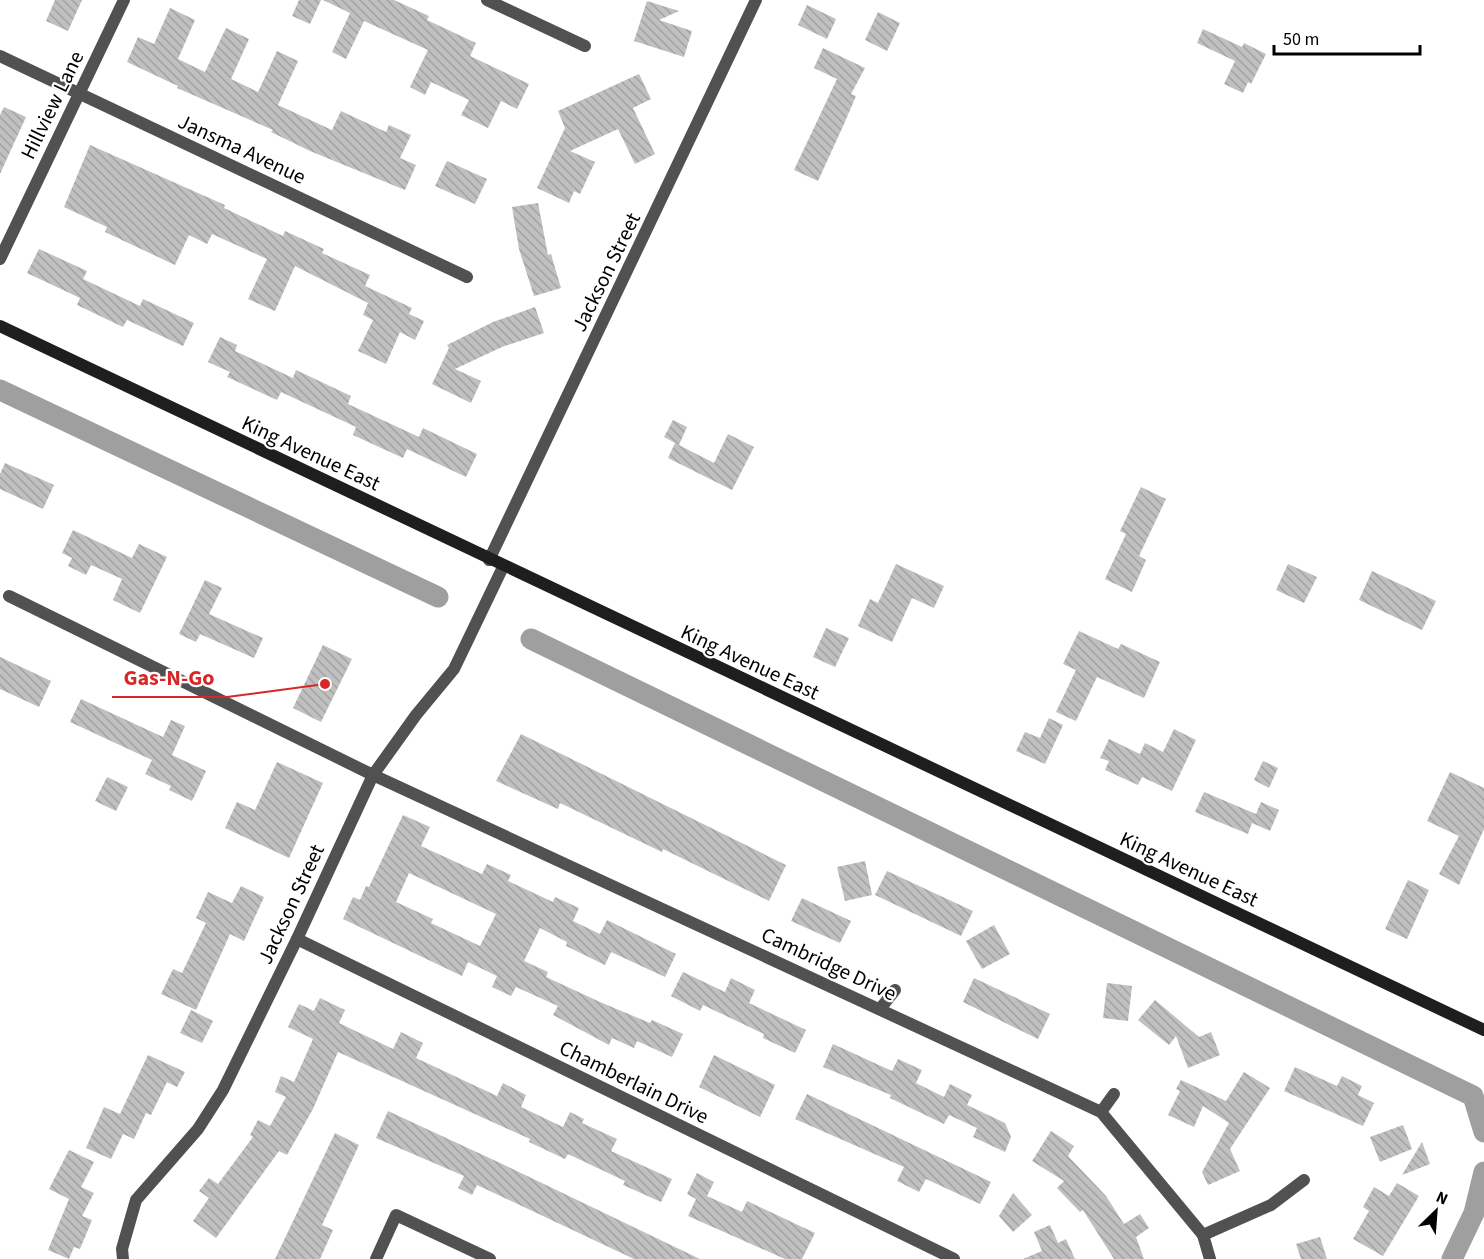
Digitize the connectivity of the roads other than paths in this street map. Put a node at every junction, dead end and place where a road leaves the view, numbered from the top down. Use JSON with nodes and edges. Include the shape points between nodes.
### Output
{"nodes":[{"id":1,"x":124,"y":0,"type":"edge"},
{"id":2,"x":487,"y":0,"type":"edge"},
{"id":3,"x":756,"y":0,"type":"edge"},
{"id":4,"x":585,"y":46,"type":"dead end"},
{"id":5,"x":0,"y":56,"type":"edge"},
{"id":6,"x":78,"y":93,"type":"junction"},
{"id":7,"x":0,"y":259,"type":"edge"},
{"id":8,"x":467,"y":277,"type":"dead end"},
{"id":9,"x":0,"y":326,"type":"edge"},
{"id":10,"x":489,"y":560,"type":"junction"},
{"id":11,"x":503,"y":567,"type":"junction"},
{"id":12,"x":9,"y":596,"type":"dead end"},
{"id":13,"x":373,"y":775,"type":"junction"},
{"id":14,"x":297,"y":939,"type":"junction"},
{"id":15,"x":895,"y":990,"type":"dead end"},
{"id":16,"x":880,"y":1009,"type":"junction"},
{"id":17,"x":1484,"y":1030,"type":"edge"},
{"id":18,"x":1114,"y":1094,"type":"dead end"},
{"id":19,"x":1101,"y":1112,"type":"junction"},
{"id":20,"x":1304,"y":1180,"type":"dead end"},
{"id":21,"x":1203,"y":1235,"type":"junction"},
{"id":22,"x":123,"y":1259,"type":"edge"},
{"id":23,"x":376,"y":1259,"type":"edge"},
{"id":24,"x":490,"y":1259,"type":"edge"},
{"id":25,"x":954,"y":1259,"type":"edge"},
{"id":26,"x":1210,"y":1259,"type":"edge"}],
"edges":[{"from":1,"to":6,"type":"street","name":"Hillview Lane"},
{"from":2,"to":4,"type":"street"},
{"from":3,"to":10,"type":"street","name":"Jackson Street"},
{"from":5,"to":6,"type":"street","name":"Jansma Avenue"},
{"from":6,"to":7,"type":"street","name":"Hillview Lane"},
{"from":6,"to":8,"type":"street","name":"Jansma Avenue"},
{"from":9,"to":10,"type":"main road","name":"King Avenue East"},
{"from":10,"to":11,"type":"main road","name":"King Avenue East"},
{"from":11,"to":13,"type":"street","name":"Jackson Street","via":[[454,669]]},
{"from":11,"to":17,"type":"main road","name":"King Avenue East"},
{"from":12,"to":13,"type":"street","name":"Cambridge Drive"},
{"from":13,"to":14,"type":"street","name":"Jackson Street"},
{"from":13,"to":16,"type":"street","name":"Cambridge Drive"},
{"from":14,"to":22,"type":"street","name":"Jackson Street","via":[[223,1090],[198,1129],[136,1200],[122,1249]]},
{"from":14,"to":25,"type":"street","name":"Chamberlain Drive"},
{"from":15,"to":16,"type":"street"},
{"from":16,"to":19,"type":"street","name":"Cambridge Drive"},
{"from":18,"to":19,"type":"street"},
{"from":19,"to":21,"type":"street","name":"Cambridge Drive"},
{"from":20,"to":21,"type":"street","via":[[1271,1205]]},
{"from":21,"to":26,"type":"street","name":"Cambridge Drive"},
{"from":23,"to":24,"type":"street","via":[[396,1215]]}]}
